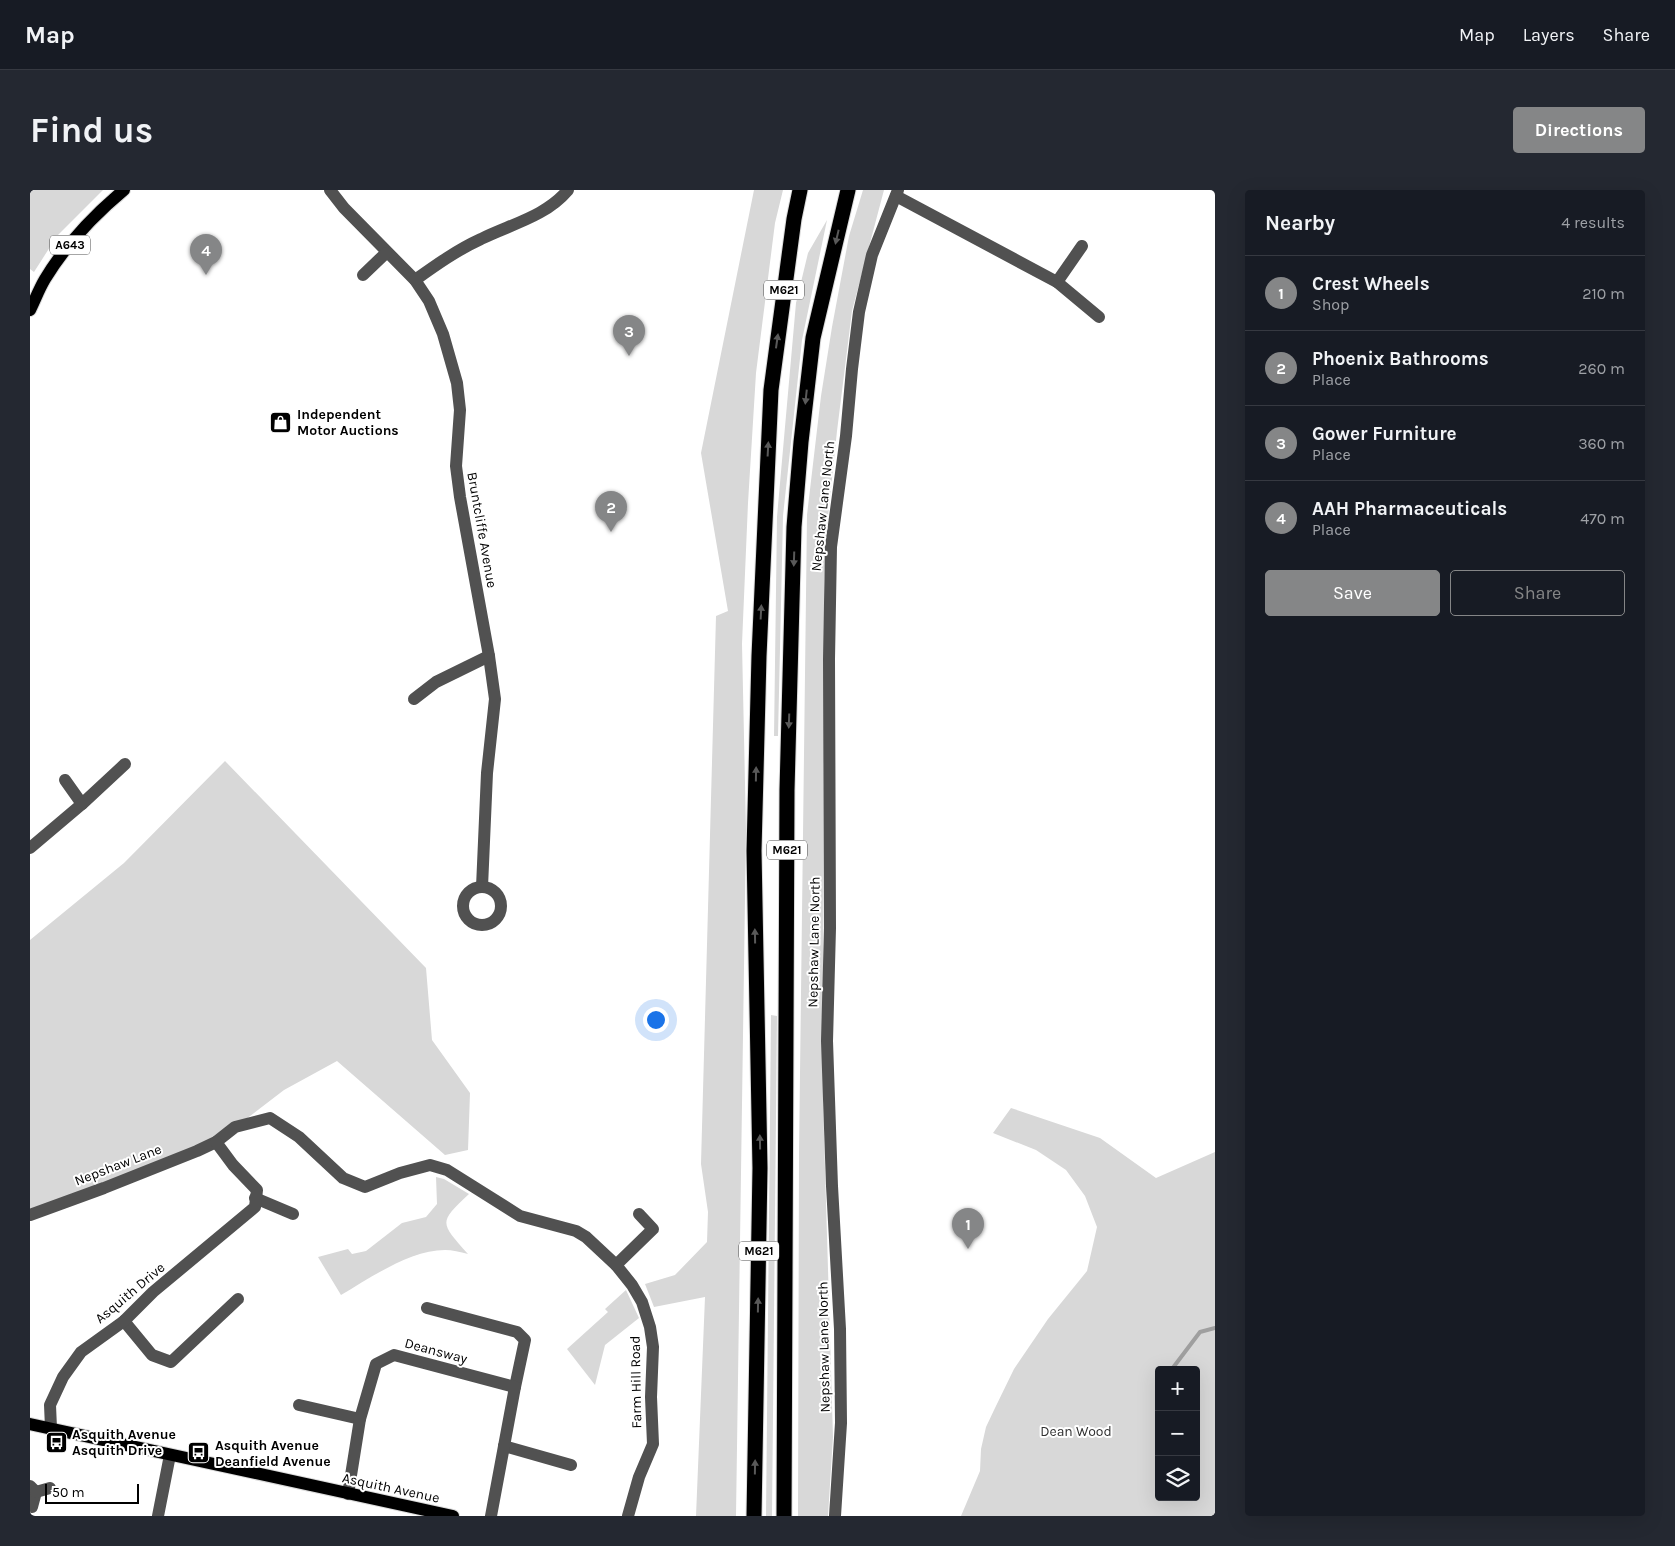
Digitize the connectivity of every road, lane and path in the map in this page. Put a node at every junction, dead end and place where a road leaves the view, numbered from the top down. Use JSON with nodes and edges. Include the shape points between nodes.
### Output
{"nodes":[{"id":1,"x":124,"y":190,"type":"edge"},
{"id":2,"x":330,"y":190,"type":"edge"},
{"id":3,"x":568,"y":190,"type":"edge"},
{"id":4,"x":800,"y":190,"type":"edge"},
{"id":5,"x":848,"y":190,"type":"edge"},
{"id":6,"x":897,"y":193,"type":"edge"},
{"id":7,"x":1082,"y":246,"type":"dead end"},
{"id":8,"x":386,"y":252,"type":"junction"},
{"id":9,"x":363,"y":275,"type":"dead end"},
{"id":10,"x":415,"y":280,"type":"junction"},
{"id":11,"x":1057,"y":282,"type":"junction"},
{"id":12,"x":30,"y":310,"type":"edge"},
{"id":13,"x":1099,"y":317,"type":"dead end"},
{"id":14,"x":489,"y":656,"type":"junction"},
{"id":15,"x":414,"y":699,"type":"dead end"},
{"id":16,"x":125,"y":764,"type":"dead end"},
{"id":17,"x":65,"y":780,"type":"dead end"},
{"id":18,"x":82,"y":804,"type":"junction"},
{"id":19,"x":30,"y":848,"type":"edge"},
{"id":20,"x":482,"y":887,"type":"dead end"},
{"id":21,"x":216,"y":1142,"type":"junction"},
{"id":22,"x":255,"y":1198,"type":"junction"},
{"id":23,"x":30,"y":1214,"type":"edge"},
{"id":24,"x":293,"y":1214,"type":"dead end"},
{"id":25,"x":639,"y":1214,"type":"dead end"},
{"id":26,"x":616,"y":1266,"type":"junction"},
{"id":27,"x":238,"y":1299,"type":"dead end"},
{"id":28,"x":427,"y":1308,"type":"dead end"},
{"id":29,"x":124,"y":1321,"type":"junction"},
{"id":30,"x":515,"y":1387,"type":"junction"},
{"id":31,"x":299,"y":1405,"type":"dead end"},
{"id":32,"x":360,"y":1418,"type":"junction"},
{"id":33,"x":30,"y":1424,"type":"edge"},
{"id":34,"x":51,"y":1428,"type":"junction"},
{"id":35,"x":504,"y":1446,"type":"junction"},
{"id":36,"x":170,"y":1455,"type":"junction"},
{"id":37,"x":571,"y":1465,"type":"dead end"},
{"id":38,"x":50,"y":1488,"type":"dead end"},
{"id":39,"x":33,"y":1489,"type":"edge"},
{"id":40,"x":348,"y":1494,"type":"junction"},
{"id":41,"x":32,"y":1508,"type":"dead end"},
{"id":42,"x":158,"y":1516,"type":"edge"},
{"id":43,"x":453,"y":1516,"type":"edge"},
{"id":44,"x":491,"y":1516,"type":"edge"},
{"id":45,"x":628,"y":1516,"type":"edge"},
{"id":46,"x":754,"y":1516,"type":"edge"},
{"id":47,"x":784,"y":1516,"type":"edge"},
{"id":48,"x":835,"y":1516,"type":"edge"}],
"edges":[{"from":1,"to":12,"type":"main road","number":"A643","via":[[104,207],[62,254]]},
{"from":2,"to":8,"type":"street","name":"Bruntcliffe Avenue"},
{"from":3,"to":10,"type":"street","via":[[544,212],[480,239]]},
{"from":46,"to":4,"type":"highway","number":"M621","one_way":true,"via":[[760,1168],[754,851],[758,656],[770,390]]},
{"from":5,"to":47,"type":"highway","number":"M621","one_way":true,"via":[[813,338],[794,527],[787,790]]},
{"from":6,"to":11,"type":"street"},
{"from":6,"to":48,"type":"street","name":"Nepshaw Lane North","via":[[872,256],[859,312],[831,547],[827,1041],[841,1423]]},
{"from":7,"to":11,"type":"street"},
{"from":8,"to":9,"type":"street"},
{"from":8,"to":10,"type":"street","name":"Bruntcliffe Avenue"},
{"from":10,"to":14,"type":"street","name":"Bruntcliffe Avenue","via":[[443,334],[457,383],[460,410],[456,466]]},
{"from":11,"to":13,"type":"street"},
{"from":14,"to":15,"type":"street","via":[[436,682]]},
{"from":14,"to":20,"type":"street","name":"Bruntcliffe Avenue","via":[[495,700],[486,773]]},
{"from":16,"to":18,"type":"street"},
{"from":17,"to":18,"type":"street"},
{"from":18,"to":19,"type":"street"},
{"from":21,"to":22,"type":"street","via":[[257,1190]]},
{"from":21,"to":23,"type":"street","name":"Nepshaw Lane"},
{"from":21,"to":26,"type":"street","name":"Farm Hill Road","via":[[235,1127],[270,1118],[299,1136],[343,1178],[365,1187],[430,1165],[447,1170],[520,1216],[576,1231]]},
{"from":22,"to":24,"type":"street"},
{"from":22,"to":29,"type":"street","name":"Asquith Drive","via":[[255,1207],[152,1292]]},
{"from":25,"to":26,"type":"street","via":[[653,1229]]},
{"from":26,"to":45,"type":"street","name":"Farm Hill Road","via":[[642,1302],[653,1347],[652,1444]]},
{"from":27,"to":29,"type":"street","via":[[171,1362],[152,1355]]},
{"from":28,"to":30,"type":"street","via":[[517,1332],[530,1339]]},
{"from":29,"to":34,"type":"street","name":"Asquith Drive","via":[[81,1352],[63,1377],[50,1405]]},
{"from":30,"to":32,"type":"street","name":"Deansway","via":[[394,1355],[376,1364]]},
{"from":30,"to":35,"type":"street"},
{"from":31,"to":32,"type":"street"},
{"from":32,"to":40,"type":"street","name":"Deansway"},
{"from":33,"to":34,"type":"main road","name":"Asquith Avenue"},
{"from":34,"to":36,"type":"main road","name":"Asquith Avenue"},
{"from":35,"to":37,"type":"street"},
{"from":35,"to":44,"type":"street"},
{"from":36,"to":40,"type":"main road","name":"Asquith Avenue"},
{"from":36,"to":42,"type":"street"},
{"from":38,"to":39,"type":"street"},
{"from":39,"to":41,"type":"street"},
{"from":40,"to":43,"type":"main road","name":"Asquith Avenue"}]}
